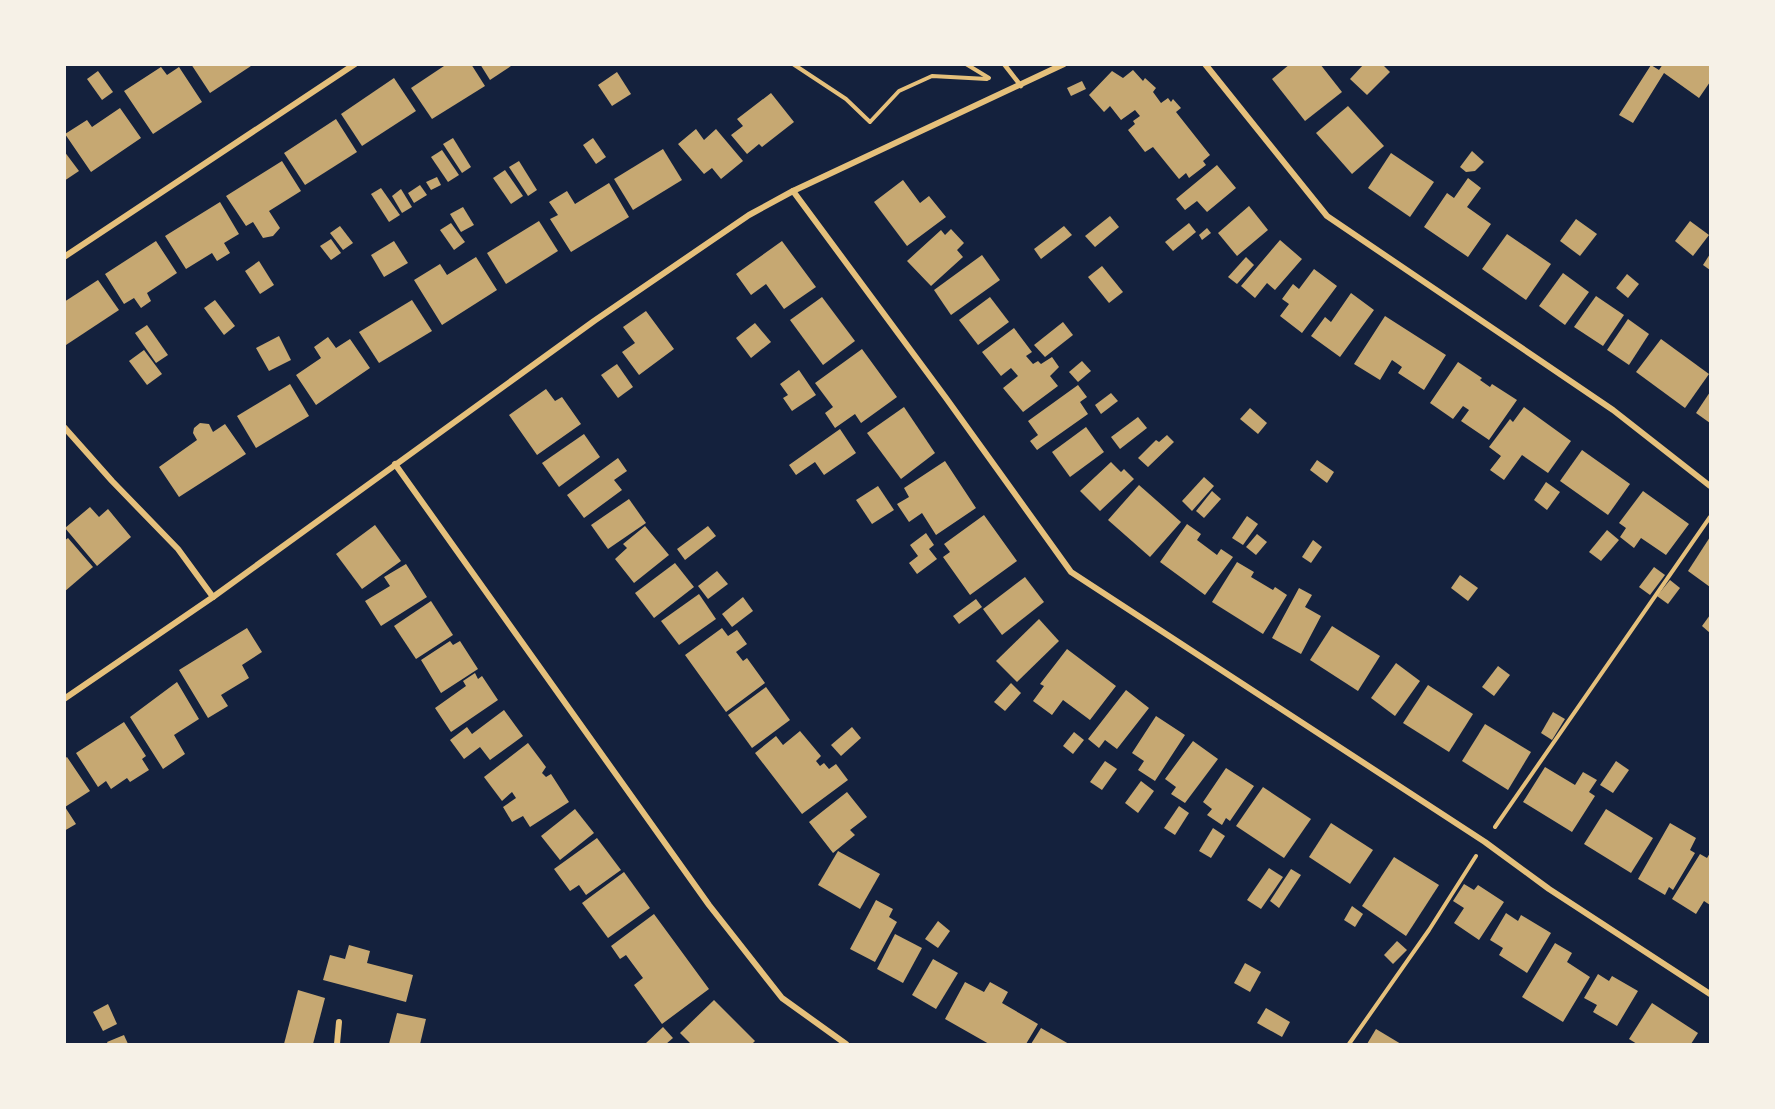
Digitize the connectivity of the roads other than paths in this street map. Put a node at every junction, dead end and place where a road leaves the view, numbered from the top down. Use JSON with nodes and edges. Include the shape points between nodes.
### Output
{"nodes":[{"id":1,"x":355,"y":64,"type":"edge"},
{"id":2,"x":1004,"y":64,"type":"edge"},
{"id":3,"x":1064,"y":64,"type":"edge"},
{"id":4,"x":1205,"y":64,"type":"edge"},
{"id":5,"x":1021,"y":86,"type":"junction"},
{"id":6,"x":793,"y":191,"type":"junction"},
{"id":7,"x":64,"y":257,"type":"edge"},
{"id":8,"x":64,"y":427,"type":"edge"},
{"id":9,"x":395,"y":464,"type":"junction"},
{"id":10,"x":1710,"y":486,"type":"edge"},
{"id":11,"x":213,"y":597,"type":"junction"},
{"id":12,"x":64,"y":699,"type":"edge"},
{"id":13,"x":1710,"y":994,"type":"edge"},
{"id":14,"x":339,"y":1022,"type":"dead end"},
{"id":15,"x":337,"y":1044,"type":"edge"},
{"id":16,"x":846,"y":1044,"type":"edge"}],
"edges":[{"from":1,"to":7,"type":"street"},
{"from":2,"to":5,"type":"lane"},
{"from":3,"to":5,"type":"street"},
{"from":4,"to":10,"type":"street","via":[[1326,216],[1613,410]]},
{"from":5,"to":6,"type":"street"},
{"from":6,"to":9,"type":"street","via":[[692,253]]},
{"from":6,"to":13,"type":"street","via":[[1071,572]]},
{"from":8,"to":11,"type":"street","via":[[178,549]]},
{"from":9,"to":11,"type":"street"},
{"from":9,"to":16,"type":"street","via":[[709,905],[782,998]]},
{"from":11,"to":12,"type":"street"},
{"from":14,"to":15,"type":"street"}]}
